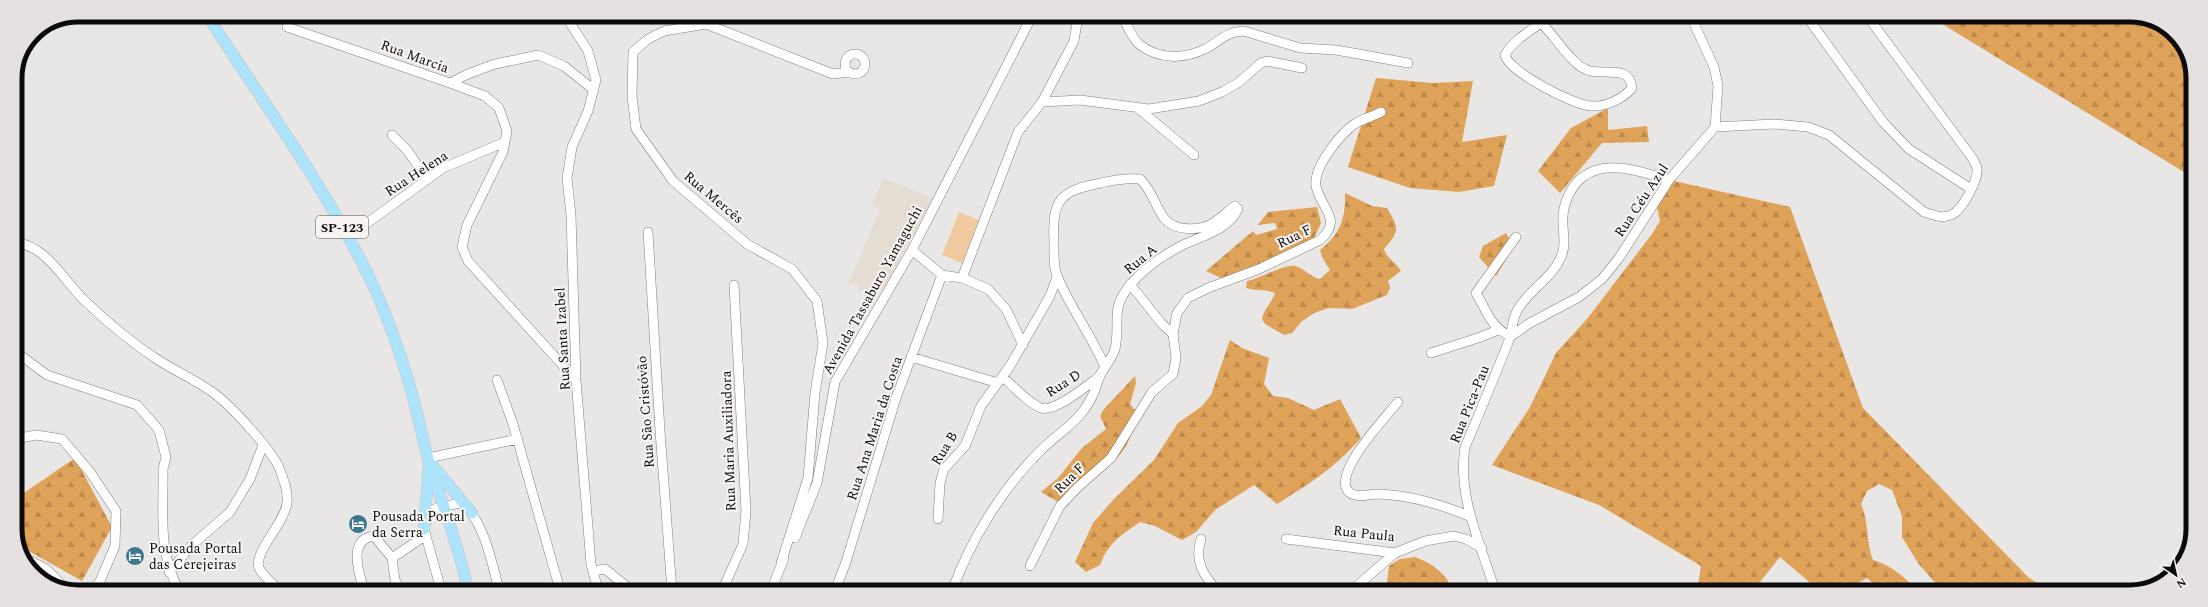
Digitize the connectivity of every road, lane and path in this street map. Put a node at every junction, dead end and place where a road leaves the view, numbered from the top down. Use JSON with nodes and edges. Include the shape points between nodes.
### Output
{"nodes":[{"id":1,"x":212,"y":22,"type":"edge"},
{"id":2,"x":569,"y":22,"type":"edge"},
{"id":3,"x":1029,"y":22,"type":"edge"},
{"id":4,"x":1077,"y":22,"type":"edge"},
{"id":5,"x":1126,"y":22,"type":"edge"},
{"id":6,"x":1693,"y":22,"type":"edge"},
{"id":7,"x":1811,"y":22,"type":"edge"},
{"id":8,"x":1872,"y":22,"type":"edge"},
{"id":9,"x":1541,"y":23,"type":"joint"},
{"id":10,"x":287,"y":27,"type":"dead end"},
{"id":11,"x":1408,"y":63,"type":"dead end"},
{"id":12,"x":1302,"y":68,"type":"dead end"},
{"id":13,"x":848,"y":72,"type":"dead end"},
{"id":14,"x":450,"y":83,"type":"junction"},
{"id":15,"x":594,"y":90,"type":"junction"},
{"id":16,"x":1042,"y":102,"type":"junction"},
{"id":17,"x":1139,"y":109,"type":"junction"},
{"id":18,"x":1381,"y":112,"type":"dead end"},
{"id":19,"x":1715,"y":128,"type":"junction"},
{"id":20,"x":392,"y":135,"type":"dead end"},
{"id":21,"x":505,"y":142,"type":"junction"},
{"id":22,"x":1194,"y":155,"type":"dead end"},
{"id":23,"x":427,"y":179,"type":"junction"},
{"id":24,"x":1669,"y":180,"type":"junction"},
{"id":25,"x":1971,"y":189,"type":"junction"},
{"id":26,"x":648,"y":232,"type":"dead end"},
{"id":27,"x":348,"y":237,"type":"junction"},
{"id":28,"x":1516,"y":237,"type":"dead end"},
{"id":29,"x":22,"y":243,"type":"edge"},
{"id":30,"x":912,"y":250,"type":"junction"},
{"id":31,"x":942,"y":274,"type":"junction"},
{"id":32,"x":1057,"y":277,"type":"junction"},
{"id":33,"x":962,"y":278,"type":"junction"},
{"id":34,"x":1130,"y":284,"type":"junction"},
{"id":35,"x":734,"y":285,"type":"dead end"},
{"id":36,"x":1498,"y":330,"type":"junction"},
{"id":37,"x":1173,"y":334,"type":"junction"},
{"id":38,"x":1510,"y":336,"type":"junction"},
{"id":39,"x":1023,"y":345,"type":"junction"},
{"id":40,"x":1432,"y":353,"type":"dead end"},
{"id":41,"x":22,"y":356,"type":"edge"},
{"id":42,"x":911,"y":357,"type":"junction"},
{"id":43,"x":1105,"y":367,"type":"junction"},
{"id":44,"x":1100,"y":376,"type":"junction"},
{"id":45,"x":497,"y":380,"type":"dead end"},
{"id":46,"x":576,"y":380,"type":"junction"},
{"id":47,"x":1000,"y":380,"type":"junction"},
{"id":48,"x":1398,"y":402,"type":"dead end"},
{"id":49,"x":22,"y":438,"type":"edge"},
{"id":50,"x":518,"y":439,"type":"junction"},
{"id":51,"x":264,"y":445,"type":"junction"},
{"id":52,"x":428,"y":459,"type":"junction"},
{"id":53,"x":444,"y":506,"type":"junction"},
{"id":54,"x":472,"y":513,"type":"junction"},
{"id":55,"x":1469,"y":516,"type":"junction"},
{"id":56,"x":938,"y":519,"type":"dead end"},
{"id":57,"x":425,"y":532,"type":"junction"},
{"id":58,"x":1201,"y":539,"type":"dead end"},
{"id":59,"x":1286,"y":539,"type":"dead end"},
{"id":60,"x":1482,"y":548,"type":"junction"},
{"id":61,"x":1395,"y":553,"type":"junction"},
{"id":62,"x":392,"y":558,"type":"junction"},
{"id":63,"x":34,"y":563,"type":"edge"},
{"id":64,"x":781,"y":563,"type":"junction"},
{"id":65,"x":1030,"y":566,"type":"dead end"},
{"id":66,"x":593,"y":571,"type":"junction"},
{"id":67,"x":169,"y":572,"type":"junction"},
{"id":68,"x":464,"y":574,"type":"junction"},
{"id":69,"x":58,"y":581,"type":"edge"},
{"id":70,"x":97,"y":585,"type":"edge"},
{"id":71,"x":176,"y":585,"type":"edge"},
{"id":72,"x":274,"y":585,"type":"edge"},
{"id":73,"x":363,"y":585,"type":"edge"},
{"id":74,"x":398,"y":585,"type":"edge"},
{"id":75,"x":440,"y":585,"type":"edge"},
{"id":76,"x":467,"y":585,"type":"edge"},
{"id":77,"x":470,"y":585,"type":"edge"},
{"id":78,"x":498,"y":585,"type":"edge"},
{"id":79,"x":559,"y":585,"type":"edge"},
{"id":80,"x":597,"y":585,"type":"edge"},
{"id":81,"x":625,"y":585,"type":"edge"},
{"id":82,"x":672,"y":585,"type":"edge"},
{"id":83,"x":725,"y":585,"type":"edge"},
{"id":84,"x":773,"y":585,"type":"edge"},
{"id":85,"x":837,"y":585,"type":"edge"},
{"id":86,"x":954,"y":585,"type":"edge"},
{"id":87,"x":1213,"y":585,"type":"edge"},
{"id":88,"x":1358,"y":585,"type":"edge"},
{"id":89,"x":1493,"y":585,"type":"edge"}],
"edges":[{"from":1,"to":27,"type":"main road","number":"SP-123","via":[[311,174]]},
{"from":2,"to":15,"type":"street","name":"Rua Santa Izabel","via":[[588,52],[596,80]]},
{"from":3,"to":30,"type":"street","name":"Avenida Tassaburo Yamaguchi"},
{"from":4,"to":16,"type":"street","via":[[1074,41]]},
{"from":5,"to":11,"type":"street","via":[[1140,45],[1164,56],[1179,58],[1204,49],[1230,34],[1244,31],[1300,48],[1336,50]]},
{"from":6,"to":19,"type":"street","via":[[1714,67],[1718,86]]},
{"from":7,"to":25,"type":"street","via":[[1883,122],[1909,149]]},
{"from":8,"to":25,"type":"street","via":[[1973,159],[1977,168]]},
{"from":9,"to":9,"type":"street","via":[[1586,70],[1628,75],[1632,81],[1632,88],[1628,94],[1612,103],[1591,106],[1555,95],[1510,64],[1505,55],[1508,48]]},
{"from":10,"to":14,"type":"street","name":"Rua Marcia"},
{"from":12,"to":17,"type":"street","via":[[1260,63],[1238,83],[1222,92],[1198,101]]},
{"from":13,"to":64,"type":"street","name":"Rua Mercês","via":[[833,74],[706,24],[664,31],[648,39],[633,52],[632,96],[636,129],[673,181],[748,244],[792,269],[818,301],[822,343],[808,478]]},
{"from":14,"to":15,"type":"street","name":"Rua Marcia","via":[[495,64],[538,55],[564,66]]},
{"from":14,"to":21,"type":"street","via":[[485,96],[499,108],[507,131]]},
{"from":15,"to":46,"type":"street","name":"Rua Santa Izabel","via":[[572,147],[567,178],[571,215]]},
{"from":16,"to":17,"type":"street","via":[[1080,100]]},
{"from":16,"to":33,"type":"street","via":[[1018,132]]},
{"from":17,"to":22,"type":"street"},
{"from":18,"to":37,"type":"street","name":"Rua F","via":[[1347,131],[1324,159],[1316,186],[1329,213],[1331,224],[1328,233],[1320,240],[1259,269],[1188,298],[1177,313]]},
{"from":19,"to":24,"type":"street","name":"Rua Céu Azul"},
{"from":19,"to":25,"type":"street","via":[[1774,124],[1808,127],[1829,135],[1924,212],[1938,217],[1951,216],[1961,209]]},
{"from":20,"to":23,"type":"street","via":[[407,150]]},
{"from":21,"to":23,"type":"street","name":"Rua Helena","via":[[443,168]]},
{"from":21,"to":46,"type":"street","via":[[503,152],[467,225],[462,247],[468,261]]},
{"from":23,"to":27,"type":"street","name":"Rua Helena"},
{"from":24,"to":38,"type":"street","name":"Rua Céu Azul","via":[[1619,258],[1602,279],[1579,297]]},
{"from":24,"to":38,"type":"street","name":"Rua Pica-Pau","via":[[1609,167],[1595,169],[1582,177],[1566,203],[1562,256],[1554,270],[1528,295],[1517,311]]},
{"from":26,"to":82,"type":"street","name":"Rua São Cristóvão"},
{"from":27,"to":52,"type":"main road","number":"SP-123","via":[[373,286],[389,326],[411,390]]},
{"from":28,"to":36,"type":"street","via":[[1476,293]]},
{"from":29,"to":51,"type":"street","via":[[44,255],[83,299],[112,326],[158,360],[216,395]]},
{"from":30,"to":31,"type":"street"},
{"from":30,"to":64,"type":"street","name":"Avenida Tassaburo Yamaguchi","via":[[836,382],[817,483],[795,538]]},
{"from":31,"to":33,"type":"street"},
{"from":31,"to":42,"type":"street","name":"Rua Ana Maria da Costa"},
{"from":32,"to":34,"type":"street","name":"Rua A","via":[[1053,219],[1058,204],[1066,193],[1075,188],[1128,178],[1140,179],[1164,218],[1172,225],[1186,229],[1212,224],[1235,206],[1238,209],[1225,225],[1155,261]]},
{"from":32,"to":39,"type":"street","name":"Rua B","via":[[1050,296]]},
{"from":32,"to":43,"type":"street","via":[[1098,349]]},
{"from":33,"to":39,"type":"street","via":[[988,289],[998,298]]},
{"from":34,"to":37,"type":"street"},
{"from":34,"to":43,"type":"street","name":"Rua A","via":[[1116,309],[1114,350]]},
{"from":35,"to":83,"type":"street","name":"Rua Maria Auxiliadora","via":[[746,511],[743,544]]},
{"from":36,"to":38,"type":"street"},
{"from":36,"to":40,"type":"street"},
{"from":37,"to":65,"type":"street","name":"Rua F","via":[[1176,358],[1173,374],[1152,392],[1111,458],[1076,488],[1060,506]]},
{"from":38,"to":55,"type":"street","name":"Rua Pica-Pau","via":[[1465,447],[1462,464]]},
{"from":39,"to":47,"type":"street","name":"Rua B"},
{"from":41,"to":67,"type":"street","via":[[47,375],[137,405],[159,430],[166,457],[163,469],[163,549]]},
{"from":42,"to":47,"type":"street","name":"Rua D"},
{"from":42,"to":85,"type":"street","name":"Rua Ana Maria da Costa"},
{"from":43,"to":44,"type":"street","name":"Rua A"},
{"from":44,"to":47,"type":"street","name":"Rua D","via":[[1064,402],[1050,408],[1042,408]]},
{"from":44,"to":86,"type":"street","name":"Rua A","via":[[1085,410],[1040,451],[1012,482],[963,560]]},
{"from":45,"to":50,"type":"street"},
{"from":46,"to":66,"type":"street","name":"Rua Santa Izabel"},
{"from":47,"to":56,"type":"street","name":"Rua B","via":[[981,406],[965,446],[944,469],[940,483]]},
{"from":48,"to":55,"type":"street","via":[[1354,458],[1346,475],[1345,486],[1355,495],[1378,494],[1418,499],[1440,504]]},
{"from":49,"to":70,"type":"street","via":[[36,435],[62,439],[90,472],[116,511],[115,546]]},
{"from":50,"to":52,"type":"street"},
{"from":50,"to":79,"type":"street"},
{"from":51,"to":67,"type":"street","via":[[250,479],[230,512],[192,545]]},
{"from":51,"to":72,"type":"street","via":[[276,460],[287,489],[287,504],[280,524],[258,559],[259,567]]},
{"from":52,"to":53,"type":"main road","number":"SP-123"},
{"from":52,"to":54,"type":"main road"},
{"from":52,"to":57,"type":"main road"},
{"from":53,"to":54,"type":"street","via":[[460,503]]},
{"from":53,"to":57,"type":"street","via":[[430,512]]},
{"from":53,"to":68,"type":"main road","number":"SP-123"},
{"from":54,"to":78,"type":"street","via":[[485,539]]},
{"from":55,"to":60,"type":"street","name":"Rua Pica-Pau"},
{"from":57,"to":62,"type":"street"},
{"from":57,"to":75,"type":"street"},
{"from":58,"to":87,"type":"street","via":[[1198,552],[1202,572]]},
{"from":59,"to":61,"type":"street","name":"Rua Paula"},
{"from":60,"to":61,"type":"street","name":"Rua Paula","via":[[1466,539],[1443,536]]},
{"from":60,"to":89,"type":"street","name":"Rua Pica-Pau"},
{"from":61,"to":88,"type":"street"},
{"from":62,"to":73,"type":"street","via":[[374,536],[368,537],[355,557]]},
{"from":62,"to":74,"type":"street"},
{"from":63,"to":69,"type":"street","via":[[46,569]]},
{"from":64,"to":84,"type":"street","name":"Avenida Tassaburo Yamaguchi"},
{"from":66,"to":80,"type":"street","name":"Rua Santa Izabel"},
{"from":66,"to":81,"type":"street","via":[[605,569]]},
{"from":67,"to":71,"type":"street"},
{"from":68,"to":76,"type":"main road","number":"SP-123"},
{"from":68,"to":77,"type":"main road","number":"SP-123"}]}
